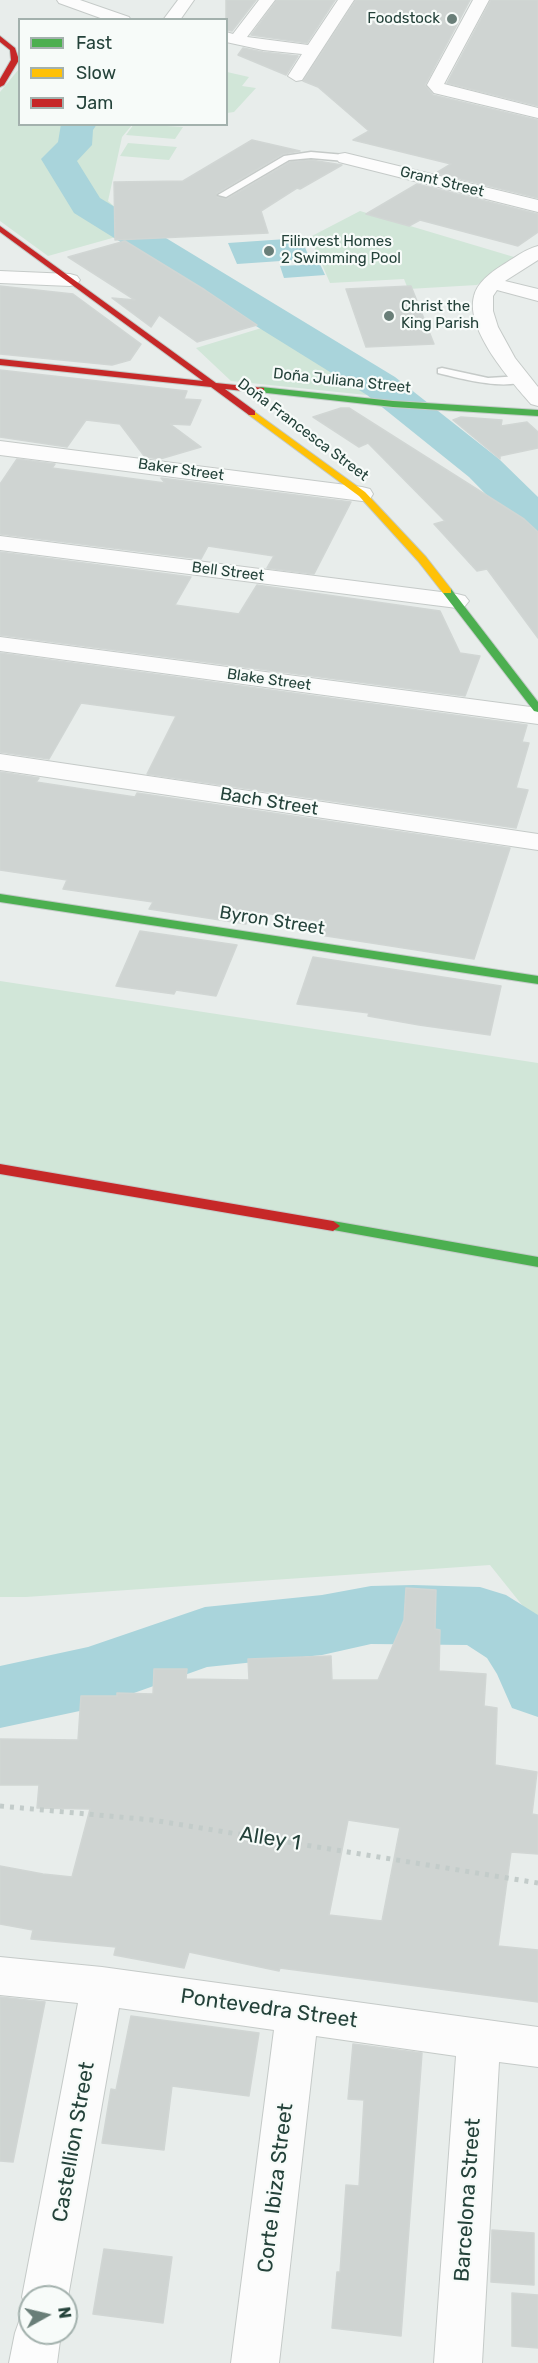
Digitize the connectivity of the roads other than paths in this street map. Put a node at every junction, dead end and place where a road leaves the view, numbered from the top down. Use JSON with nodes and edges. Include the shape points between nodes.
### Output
{"nodes":[{"id":1,"x":65,"y":0,"type":"edge"},
{"id":2,"x":186,"y":0,"type":"edge"},
{"id":3,"x":267,"y":0,"type":"edge"},
{"id":4,"x":346,"y":0,"type":"edge"},
{"id":5,"x":481,"y":0,"type":"edge"},
{"id":6,"x":104,"y":6,"type":"edge"},
{"id":7,"x":120,"y":18,"type":"edge"},
{"id":8,"x":172,"y":18,"type":"edge"},
{"id":9,"x":232,"y":37,"type":"edge"},
{"id":10,"x":0,"y":38,"type":"edge"},
{"id":11,"x":313,"y":50,"type":"junction"},
{"id":12,"x":296,"y":76,"type":"dead end"},
{"id":13,"x":0,"y":85,"type":"edge"},
{"id":14,"x":538,"y":113,"type":"edge"},
{"id":15,"x":345,"y":158,"type":"joint"},
{"id":16,"x":223,"y":195,"type":"dead end"},
{"id":17,"x":538,"y":206,"type":"edge"},
{"id":18,"x":0,"y":228,"type":"edge"},
{"id":19,"x":538,"y":252,"type":"edge"},
{"id":20,"x":0,"y":277,"type":"edge"},
{"id":21,"x":70,"y":280,"type":"junction"},
{"id":22,"x":491,"y":283,"type":"junction"},
{"id":23,"x":538,"y":295,"type":"edge"},
{"id":24,"x":0,"y":362,"type":"edge"},
{"id":25,"x":442,"y":371,"type":"dead end"},
{"id":26,"x":521,"y":379,"type":"junction"},
{"id":27,"x":213,"y":385,"type":"junction"},
{"id":28,"x":538,"y":400,"type":"edge"},
{"id":29,"x":538,"y":413,"type":"edge"},
{"id":30,"x":0,"y":447,"type":"edge"},
{"id":31,"x":362,"y":494,"type":"junction"},
{"id":32,"x":0,"y":543,"type":"edge"},
{"id":33,"x":457,"y":601,"type":"junction"},
{"id":34,"x":0,"y":644,"type":"edge"},
{"id":35,"x":538,"y":709,"type":"edge"},
{"id":36,"x":538,"y":716,"type":"edge"},
{"id":37,"x":0,"y":762,"type":"edge"},
{"id":38,"x":538,"y":842,"type":"edge"},
{"id":39,"x":0,"y":898,"type":"edge"},
{"id":40,"x":538,"y":980,"type":"edge"},
{"id":41,"x":0,"y":1169,"type":"edge"},
{"id":42,"x":538,"y":1262,"type":"edge"},
{"id":43,"x":0,"y":1976,"type":"edge"},
{"id":44,"x":102,"y":1986,"type":"junction"},
{"id":45,"x":297,"y":2013,"type":"junction"},
{"id":46,"x":479,"y":2038,"type":"junction"},
{"id":47,"x":538,"y":2047,"type":"edge"},
{"id":48,"x":47,"y":2285,"type":"edge"},
{"id":49,"x":36,"y":2345,"type":"edge"},
{"id":50,"x":33,"y":2363,"type":"edge"},
{"id":51,"x":255,"y":2363,"type":"edge"},
{"id":52,"x":458,"y":2363,"type":"edge"}],
"edges":[{"from":1,"to":6,"type":"street"},
{"from":2,"to":8,"type":"street"},
{"from":3,"to":9,"type":"street"},
{"from":4,"to":11,"type":"street"},
{"from":5,"to":14,"type":"street","via":[[435,85]]},
{"from":6,"to":7,"type":"street"},
{"from":9,"to":11,"type":"street"},
{"from":10,"to":13,"type":"street","via":[[9,43],[16,60],[14,69]]},
{"from":11,"to":12,"type":"street"},
{"from":15,"to":16,"type":"lane","via":[[287,158]]},
{"from":15,"to":17,"type":"street","name":"Grant Street"},
{"from":18,"to":21,"type":"street","name":"Doña Francesca Street"},
{"from":19,"to":22,"type":"street"},
{"from":20,"to":21,"type":"street"},
{"from":21,"to":27,"type":"street","name":"Doña Francesca Street"},
{"from":22,"to":23,"type":"street"},
{"from":22,"to":26,"type":"street","via":[[483,296],[484,320]]},
{"from":24,"to":27,"type":"street","name":"Doña Juliana Street"},
{"from":25,"to":26,"type":"lane","via":[[488,381]]},
{"from":26,"to":28,"type":"street"},
{"from":27,"to":29,"type":"street","name":"Doña Juliana Street","via":[[393,404]]},
{"from":27,"to":31,"type":"street","name":"Doña Francesca Street"},
{"from":30,"to":31,"type":"street","name":"Baker Street"},
{"from":31,"to":33,"type":"street","name":"Doña Francesca Street"},
{"from":32,"to":33,"type":"street","name":"Bell Street"},
{"from":33,"to":35,"type":"street","name":"Doña Francesca Street"},
{"from":34,"to":36,"type":"street","name":"Blake Street"},
{"from":37,"to":38,"type":"street","name":"Bach Street"},
{"from":39,"to":40,"type":"street","name":"Byron Street"},
{"from":41,"to":42,"type":"street"},
{"from":43,"to":44,"type":"street","name":"Pontevedra Street"},
{"from":44,"to":45,"type":"street","name":"Pontevedra Street"},
{"from":44,"to":48,"type":"street","name":"Castellion Street"},
{"from":45,"to":46,"type":"street","name":"Pontevedra Street"},
{"from":45,"to":51,"type":"street","name":"Corte Ibiza Street"},
{"from":46,"to":47,"type":"street","name":"Pontevedra Street"},
{"from":46,"to":52,"type":"street","name":"Barcelona Street"},
{"from":49,"to":50,"type":"street"}]}
